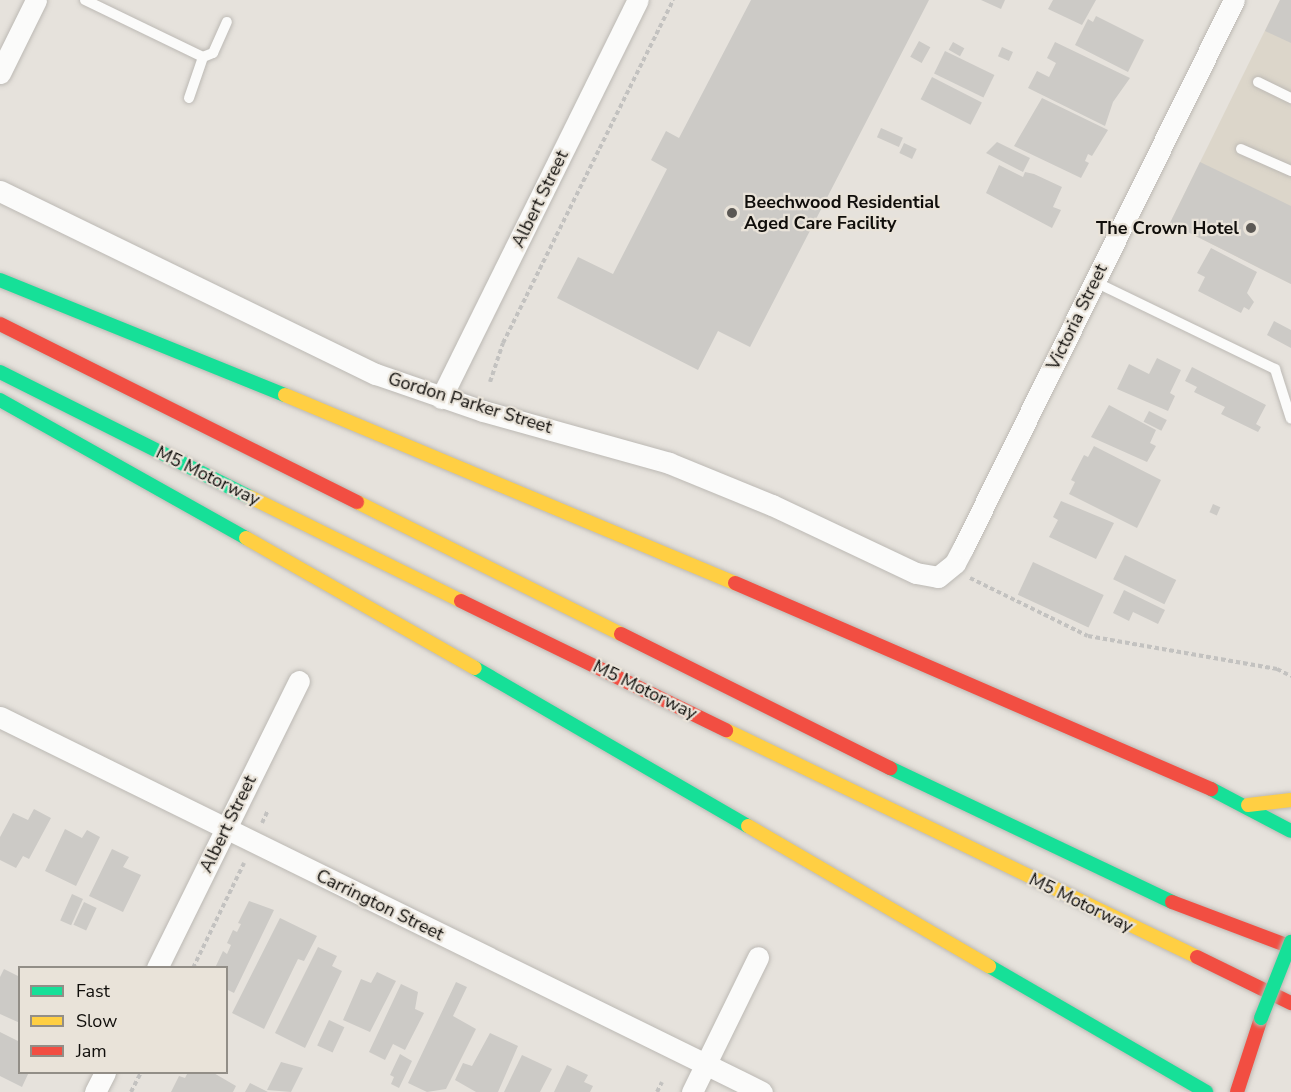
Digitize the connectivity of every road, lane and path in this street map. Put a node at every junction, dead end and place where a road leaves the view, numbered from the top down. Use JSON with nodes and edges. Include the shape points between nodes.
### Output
{"nodes":[{"id":1,"x":36,"y":0,"type":"edge"},
{"id":2,"x":85,"y":0,"type":"edge"},
{"id":3,"x":638,"y":0,"type":"edge"},
{"id":4,"x":673,"y":0,"type":"edge"},
{"id":5,"x":1234,"y":0,"type":"edge"},
{"id":6,"x":227,"y":22,"type":"dead end"},
{"id":7,"x":203,"y":57,"type":"junction"},
{"id":8,"x":0,"y":73,"type":"edge"},
{"id":9,"x":1258,"y":82,"type":"dead end"},
{"id":10,"x":1291,"y":98,"type":"edge"},
{"id":11,"x":189,"y":99,"type":"dead end"},
{"id":12,"x":1241,"y":149,"type":"dead end"},
{"id":13,"x":1291,"y":171,"type":"edge"},
{"id":14,"x":0,"y":191,"type":"edge"},
{"id":15,"x":0,"y":280,"type":"edge"},
{"id":16,"x":1095,"y":282,"type":"junction"},
{"id":17,"x":0,"y":324,"type":"edge"},
{"id":18,"x":0,"y":372,"type":"edge"},
{"id":19,"x":490,"y":382,"type":"dead end"},
{"id":20,"x":441,"y":398,"type":"junction"},
{"id":21,"x":0,"y":400,"type":"edge"},
{"id":22,"x":1291,"y":420,"type":"edge"},
{"id":23,"x":950,"y":568,"type":"junction"},
{"id":24,"x":1291,"y":676,"type":"edge"},
{"id":25,"x":299,"y":681,"type":"dead end"},
{"id":26,"x":0,"y":717,"type":"edge"},
{"id":27,"x":1291,"y":800,"type":"edge"},
{"id":28,"x":1248,"y":805,"type":"junction"},
{"id":29,"x":268,"y":810,"type":"dead end"},
{"id":30,"x":226,"y":829,"type":"junction"},
{"id":31,"x":1291,"y":831,"type":"edge"},
{"id":32,"x":253,"y":843,"type":"junction"},
{"id":33,"x":1291,"y":942,"type":"edge"},
{"id":34,"x":1291,"y":947,"type":"edge"},
{"id":35,"x":758,"y":957,"type":"dead end"},
{"id":36,"x":158,"y":966,"type":"edge"},
{"id":37,"x":194,"y":966,"type":"edge"},
{"id":38,"x":1291,"y":1003,"type":"edge"},
{"id":39,"x":1119,"y":1043,"type":"junction"},
{"id":40,"x":705,"y":1064,"type":"junction"},
{"id":41,"x":1141,"y":1072,"type":"dead end"},
{"id":42,"x":104,"y":1074,"type":"edge"},
{"id":43,"x":140,"y":1074,"type":"edge"},
{"id":44,"x":662,"y":1082,"type":"dead end"},
{"id":45,"x":95,"y":1092,"type":"edge"},
{"id":46,"x":131,"y":1092,"type":"edge"},
{"id":47,"x":657,"y":1092,"type":"edge"},
{"id":48,"x":692,"y":1092,"type":"edge"},
{"id":49,"x":762,"y":1092,"type":"edge"},
{"id":50,"x":1206,"y":1092,"type":"edge"},
{"id":51,"x":1237,"y":1092,"type":"edge"}],
"edges":[{"from":1,"to":8,"type":"street"},
{"from":2,"to":7,"type":"lane"},
{"from":3,"to":20,"type":"street","name":"Albert Street"},
{"from":4,"to":19,"type":"path","via":[[503,343]]},
{"from":5,"to":16,"type":"street","name":"Victoria Street"},
{"from":6,"to":7,"type":"lane","via":[[213,53]]},
{"from":7,"to":11,"type":"lane"},
{"from":9,"to":10,"type":"lane"},
{"from":12,"to":13,"type":"lane"},
{"from":14,"to":20,"type":"street","name":"Gordon Parker Street","via":[[300,340]]},
{"from":15,"to":28,"type":"main road","via":[[768,597]]},
{"from":16,"to":22,"type":"lane","via":[[1275,369]]},
{"from":16,"to":23,"type":"street","name":"Victoria Street"},
{"from":17,"to":34,"type":"main road","via":[[915,780],[1154,895]]},
{"from":18,"to":38,"type":"main road","name":"M5 Motorway","via":[[417,580]]},
{"from":20,"to":23,"type":"street","name":"Gordon Parker Street","via":[[669,463],[762,500],[924,576],[938,577]]},
{"from":21,"to":39,"type":"main road","via":[[373,609]]},
{"from":23,"to":24,"type":"path","via":[[1088,636],[1276,669]]},
{"from":25,"to":30,"type":"street","name":"Albert Street"},
{"from":26,"to":30,"type":"street","name":"Carrington Street"},
{"from":27,"to":28,"type":"main road"},
{"from":28,"to":31,"type":"main road"},
{"from":29,"to":32,"type":"path"},
{"from":30,"to":32,"type":"street","name":"Carrington Street"},
{"from":30,"to":36,"type":"street","name":"Albert Street"},
{"from":32,"to":37,"type":"path"},
{"from":32,"to":40,"type":"street","name":"Carrington Street"},
{"from":33,"to":51,"type":"main road","bridge":true},
{"from":35,"to":40,"type":"street"},
{"from":39,"to":41,"type":"main road"},
{"from":39,"to":50,"type":"main road"},
{"from":40,"to":48,"type":"street"},
{"from":40,"to":49,"type":"street","name":"Carrington Street"},
{"from":42,"to":45,"type":"street"},
{"from":43,"to":46,"type":"path"},
{"from":44,"to":47,"type":"path"}]}
